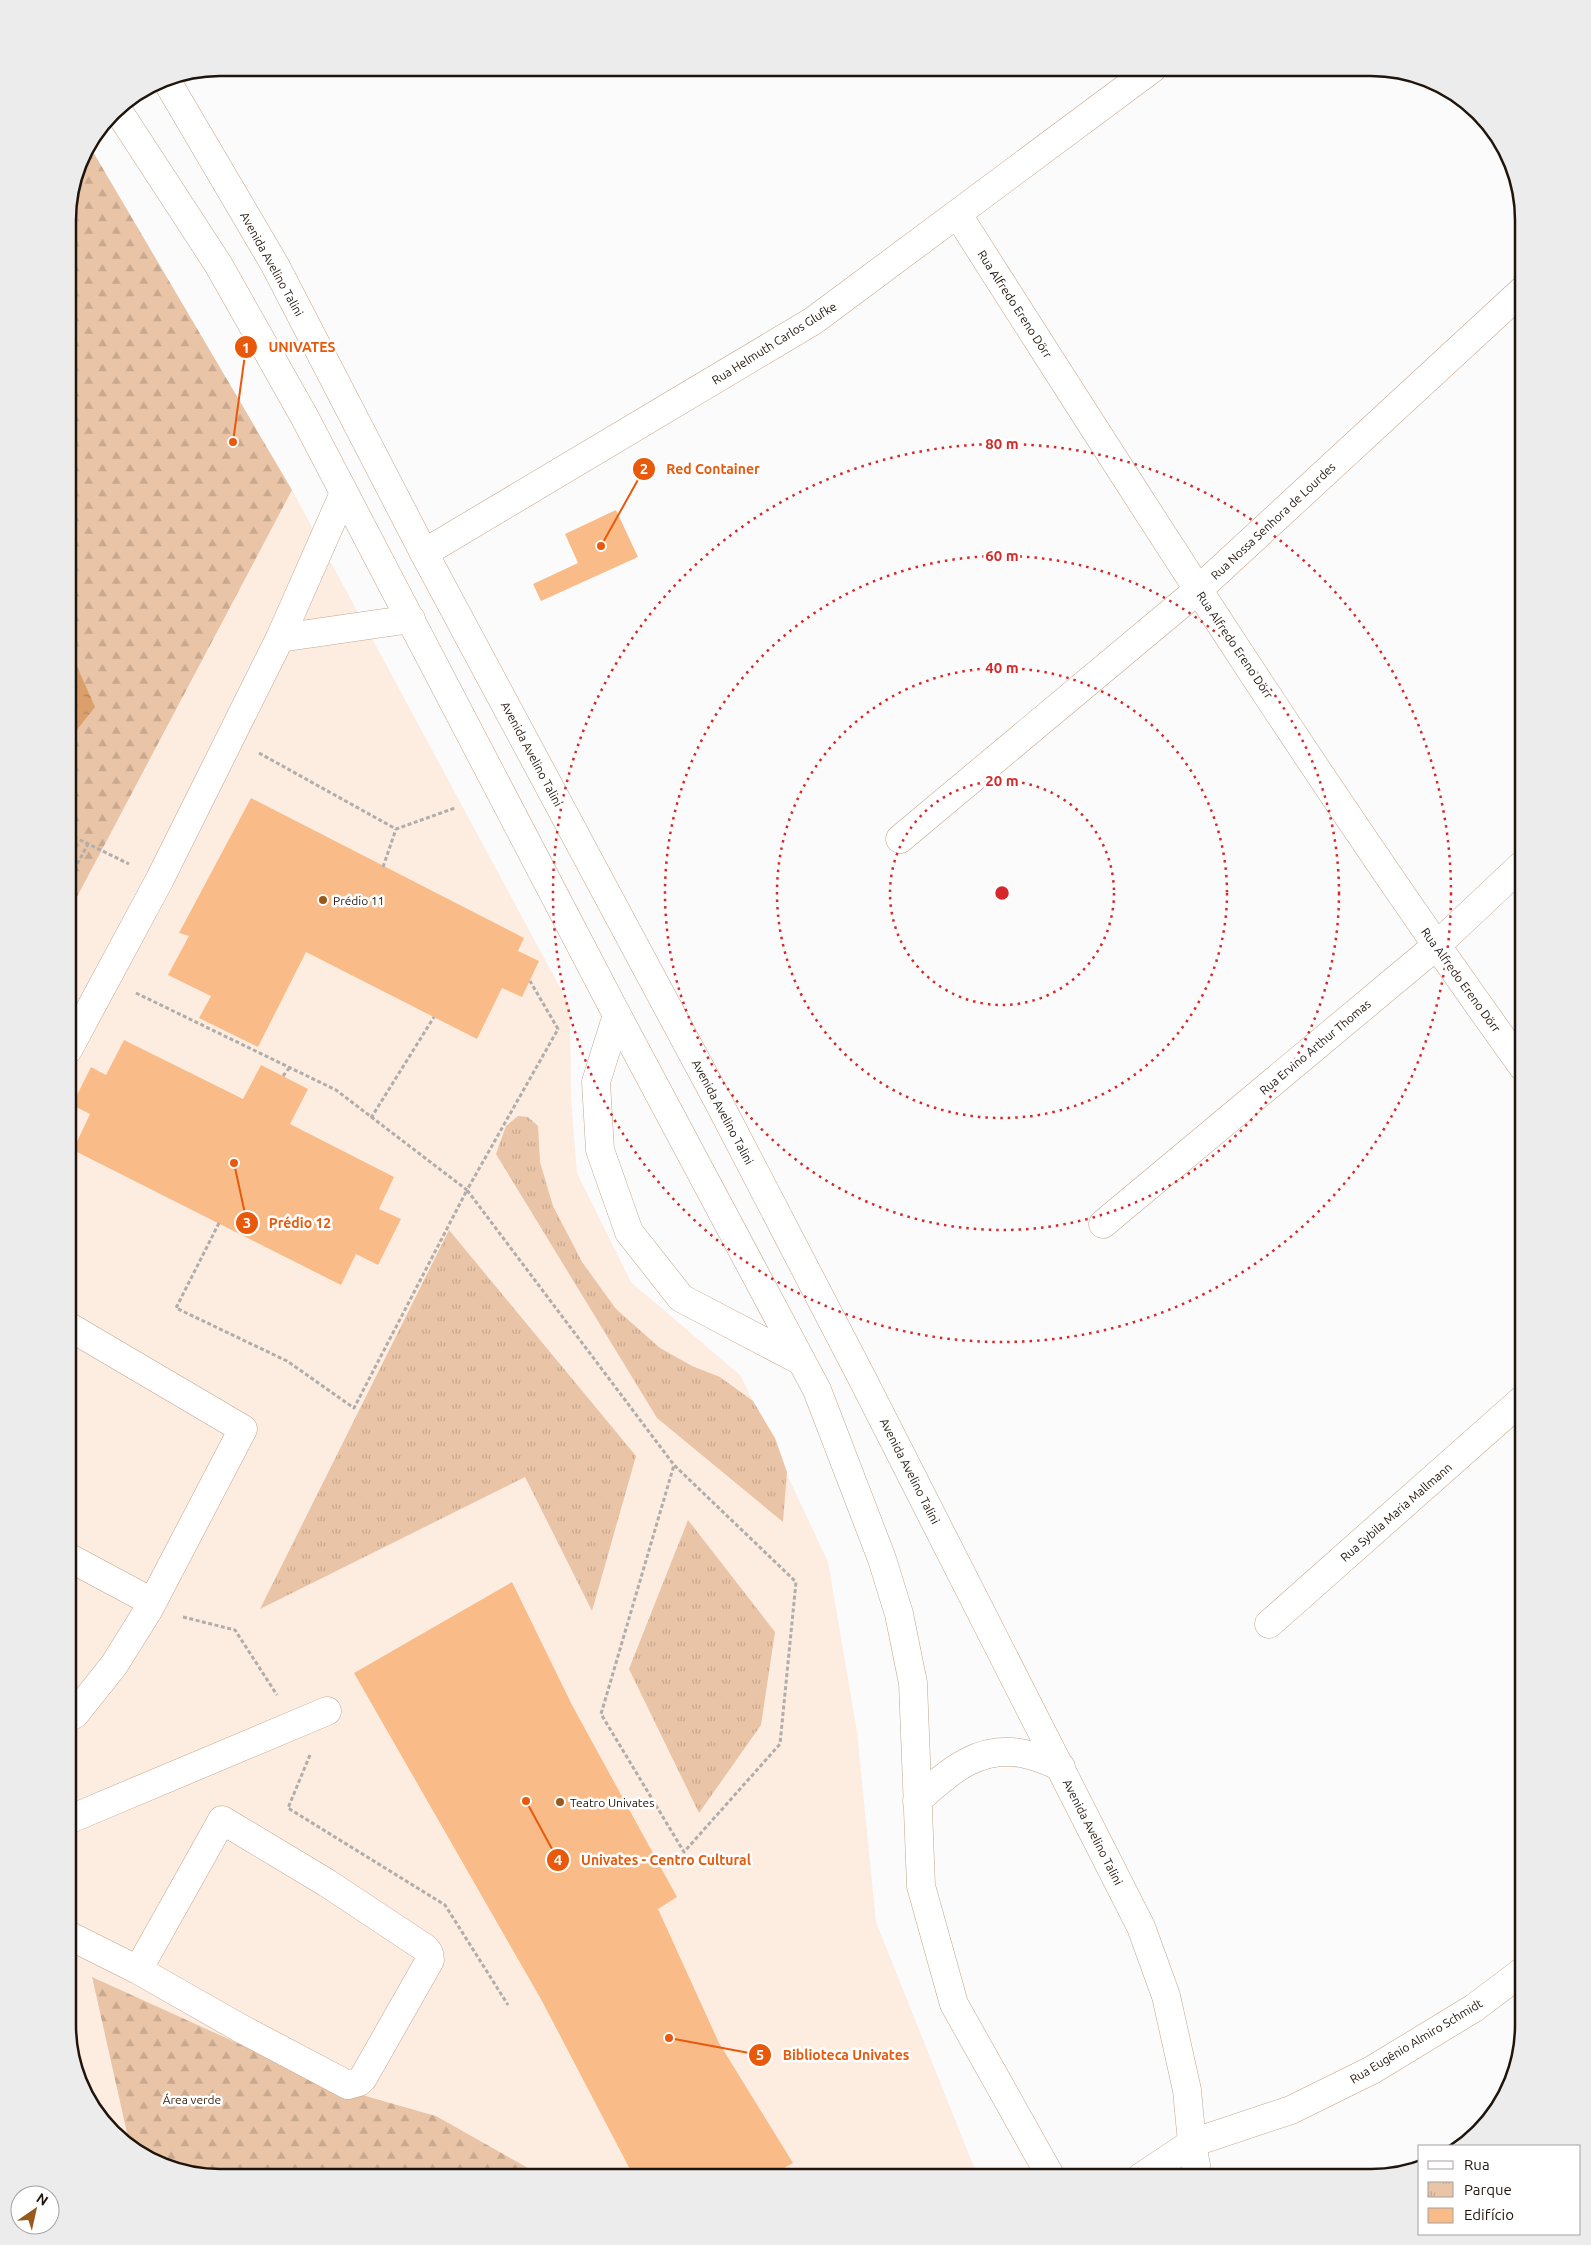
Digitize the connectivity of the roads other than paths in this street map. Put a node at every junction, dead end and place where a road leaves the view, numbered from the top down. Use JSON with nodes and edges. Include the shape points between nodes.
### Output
{"nodes":[{"id":1,"x":1141,"y":77,"type":"edge"},
{"id":2,"x":170,"y":86,"type":"edge"},
{"id":3,"x":121,"y":116,"type":"edge"},
{"id":4,"x":958,"y":215,"type":"junction"},
{"id":5,"x":1515,"y":298,"type":"edge"},
{"id":6,"x":344,"y":493,"type":"junction"},
{"id":7,"x":424,"y":553,"type":"junction"},
{"id":8,"x":1198,"y":590,"type":"junction"},
{"id":9,"x":411,"y":619,"type":"junction"},
{"id":10,"x":280,"y":638,"type":"junction"},
{"id":11,"x":900,"y":840,"type":"dead end"},
{"id":12,"x":1515,"y":872,"type":"edge"},
{"id":13,"x":1436,"y":946,"type":"junction"},
{"id":14,"x":617,"y":1016,"type":"junction"},
{"id":15,"x":77,"y":1034,"type":"edge"},
{"id":16,"x":1515,"y":1054,"type":"edge"},
{"id":17,"x":1103,"y":1224,"type":"dead end"},
{"id":18,"x":76,"y":1331,"type":"edge"},
{"id":19,"x":802,"y":1361,"type":"junction"},
{"id":20,"x":1515,"y":1407,"type":"edge"},
{"id":21,"x":76,"y":1562,"type":"edge"},
{"id":22,"x":150,"y":1606,"type":"junction"},
{"id":23,"x":1269,"y":1624,"type":"dead end"},
{"id":24,"x":327,"y":1711,"type":"dead end"},
{"id":25,"x":76,"y":1713,"type":"edge"},
{"id":26,"x":1061,"y":1768,"type":"junction"},
{"id":27,"x":917,"y":1801,"type":"junction"},
{"id":28,"x":76,"y":1817,"type":"edge"},
{"id":29,"x":76,"y":1939,"type":"edge"},
{"id":30,"x":138,"y":1970,"type":"junction"},
{"id":31,"x":1515,"y":1978,"type":"edge"},
{"id":32,"x":1192,"y":2143,"type":"junction"},
{"id":33,"x":1046,"y":2169,"type":"edge"},
{"id":34,"x":1153,"y":2169,"type":"edge"},
{"id":35,"x":1196,"y":2169,"type":"edge"}],
"edges":[{"from":1,"to":4,"type":"main road","name":"Rua Helmuth Carlos Glufke"},
{"from":2,"to":7,"type":"main road","name":"Avenida Avelino Talini","via":[[275,265]]},
{"from":3,"to":6,"type":"main road","via":[[218,264]]},
{"from":4,"to":7,"type":"main road","name":"Rua Helmuth Carlos Glufke","via":[[813,321]]},
{"from":4,"to":8,"type":"main road","name":"Rua Alfredo Ereno Dörr"},
{"from":5,"to":8,"type":"main road","name":"Rua Nossa Senhora de Lourdes"},
{"from":6,"to":9,"type":"main road"},
{"from":6,"to":10,"type":"main road"},
{"from":7,"to":26,"type":"main road","name":"Avenida Avelino Talini","via":[[728,1120]]},
{"from":8,"to":11,"type":"main road","name":"Rua Nossa Senhora de Lourdes"},
{"from":8,"to":13,"type":"main road","name":"Rua Alfredo Ereno Dörr"},
{"from":9,"to":10,"type":"main road"},
{"from":9,"to":14,"type":"main road"},
{"from":10,"to":15,"type":"main road","via":[[160,880]]},
{"from":12,"to":13,"type":"main road","name":"Rua Ervino Arthur Thomas"},
{"from":13,"to":16,"type":"main road","name":"Rua Alfredo Ereno Dörr"},
{"from":13,"to":17,"type":"main road","name":"Rua Ervino Arthur Thomas"},
{"from":14,"to":19,"type":"main road"},
{"from":14,"to":19,"type":"main road","via":[[596,1082],[600,1150],[630,1232],[681,1298]]},
{"from":18,"to":22,"type":"main road","via":[[243,1429]]},
{"from":19,"to":27,"type":"main road","via":[[821,1399],[882,1559],[899,1614],[913,1683]]},
{"from":20,"to":23,"type":"main road","name":"Rua Sybila Maria Mallmann"},
{"from":21,"to":22,"type":"main road"},
{"from":22,"to":25,"type":"main road","via":[[114,1665]]},
{"from":24,"to":28,"type":"main road"},
{"from":26,"to":27,"type":"main road","via":[[1028,1754],[999,1751],[968,1761],[946,1774]]},
{"from":26,"to":32,"type":"main road","name":"Avenida Avelino Talini","via":[[1141,1927],[1166,1996],[1187,2090]]},
{"from":27,"to":33,"type":"main road","via":[[921,1886],[954,2004]]},
{"from":29,"to":30,"type":"main road"},
{"from":30,"to":30,"type":"main road","via":[[348,2085],[364,2078],[430,1960],[425,1948],[406,1935],[222,1820]]},
{"from":31,"to":32,"type":"main road","name":"Rua Eugênio Almiro Schmidt","via":[[1474,2008],[1372,2070],[1292,2110]]},
{"from":32,"to":34,"type":"main road","name":"Rua Eugênio Almiro Schmidt"},
{"from":32,"to":35,"type":"main road","name":"Avenida Avelino Talini"}]}
